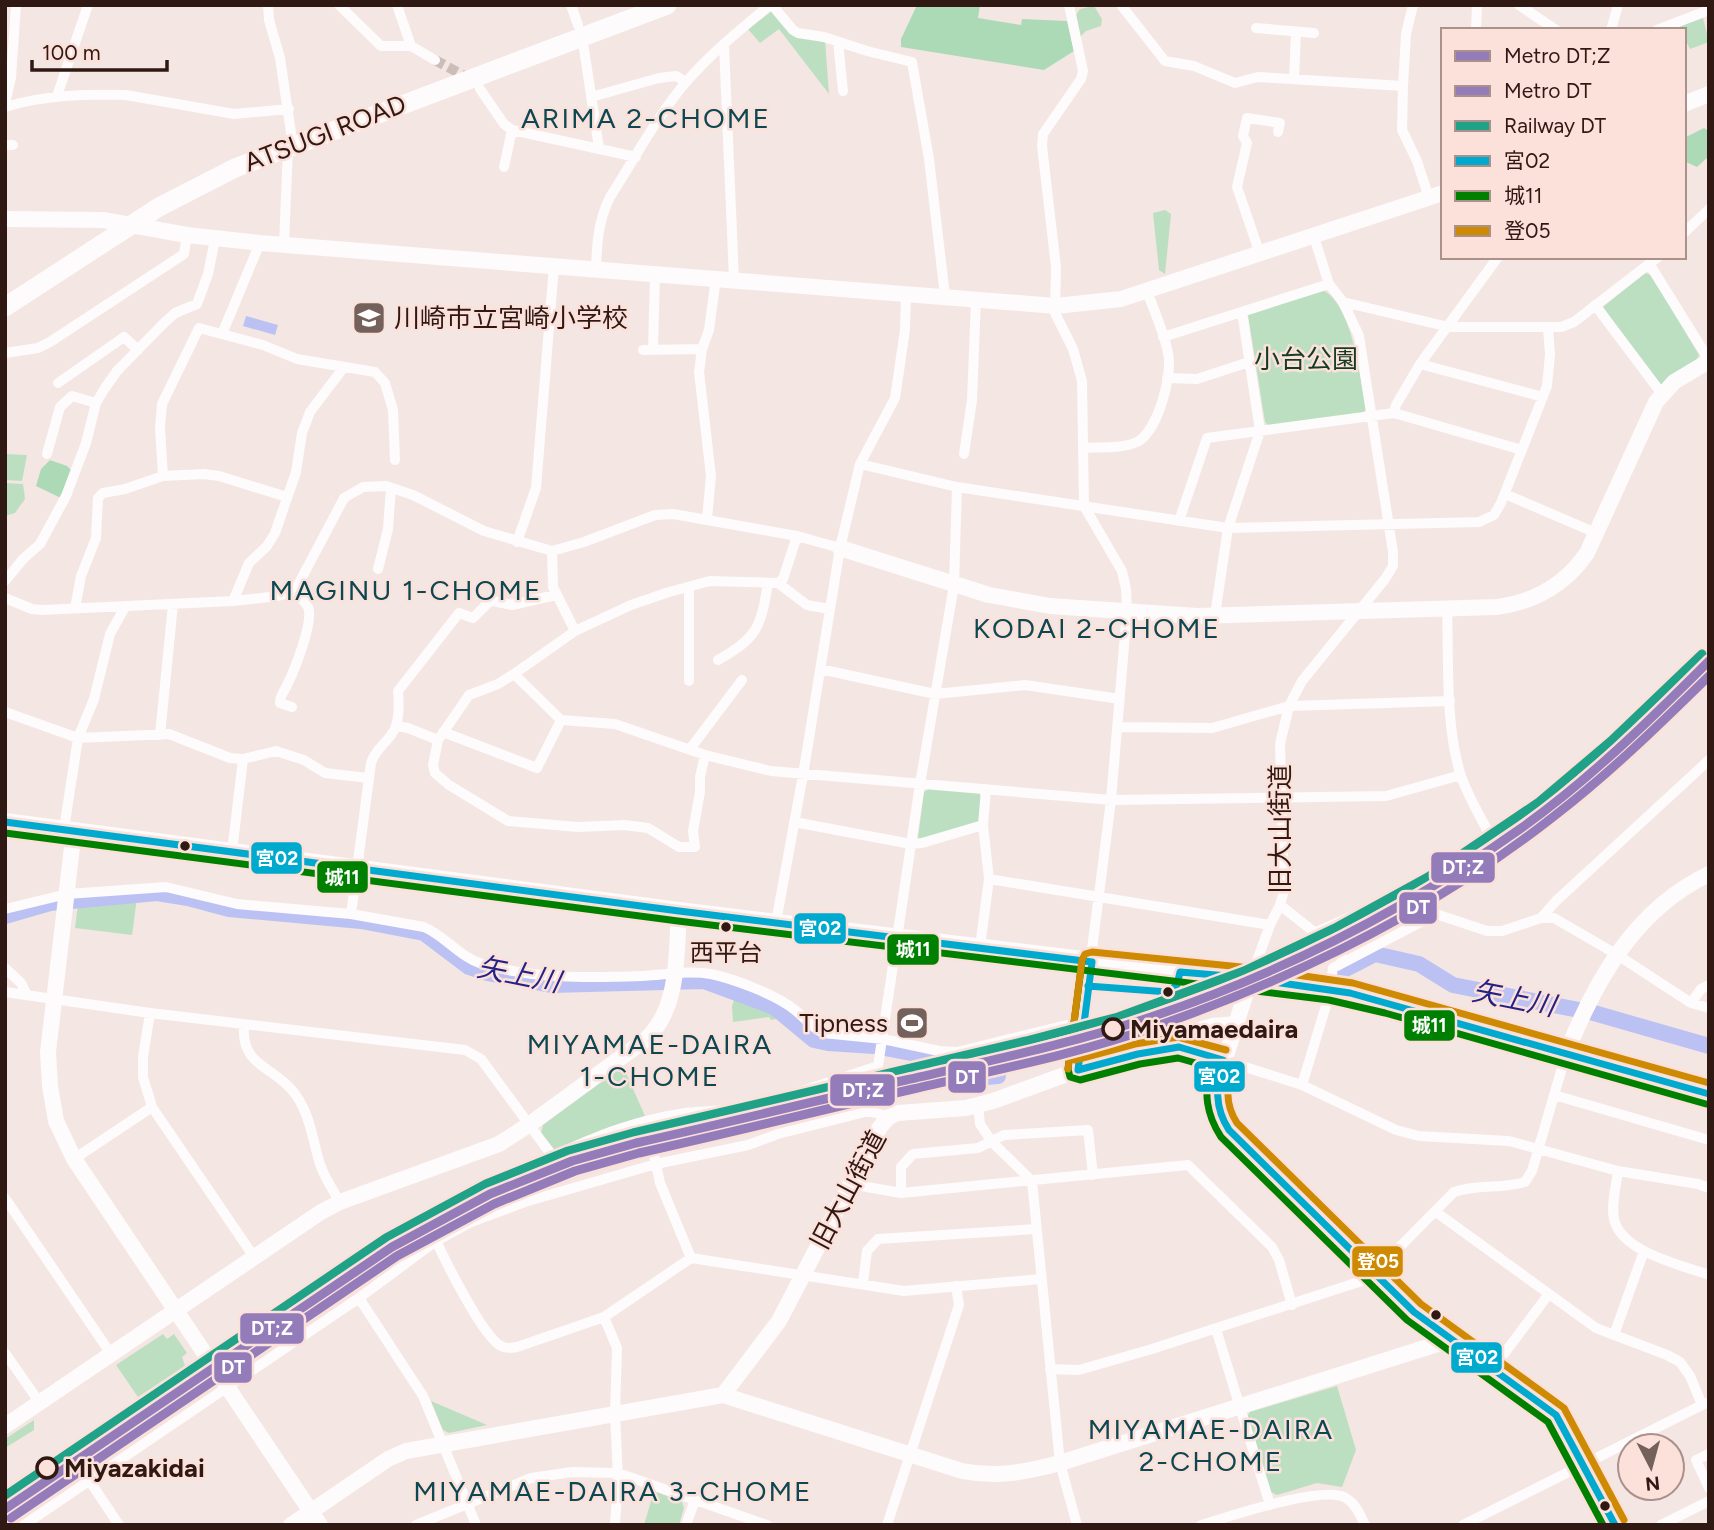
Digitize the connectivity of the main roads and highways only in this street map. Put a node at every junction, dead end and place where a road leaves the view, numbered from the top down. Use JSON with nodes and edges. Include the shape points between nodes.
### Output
{"nodes":[{"id":1,"x":632,"y":5,"type":"edge"},
{"id":2,"x":667,"y":5,"type":"edge"},
{"id":3,"x":580,"y":31,"type":"junction"},
{"id":4,"x":122,"y":223,"type":"junction"},
{"id":5,"x":5,"y":293,"type":"edge"},
{"id":6,"x":5,"y":307,"type":"edge"},
{"id":7,"x":5,"y":822,"type":"edge"},
{"id":8,"x":1709,"y":1094,"type":"edge"}],
"edges":[{"from":1,"to":3,"type":"highway","name":"ATSUGI ROAD"},
{"from":2,"to":3,"type":"highway","name":"ATSUGI ROAD"},
{"from":3,"to":4,"type":"highway","name":"ATSUGI ROAD","via":[[289,140]]},
{"from":4,"to":5,"type":"highway","name":"ATSUGI ROAD"},
{"from":4,"to":6,"type":"highway","name":"ATSUGI ROAD"},
{"from":7,"to":8,"type":"main road","via":[[1331,990]]}]}
